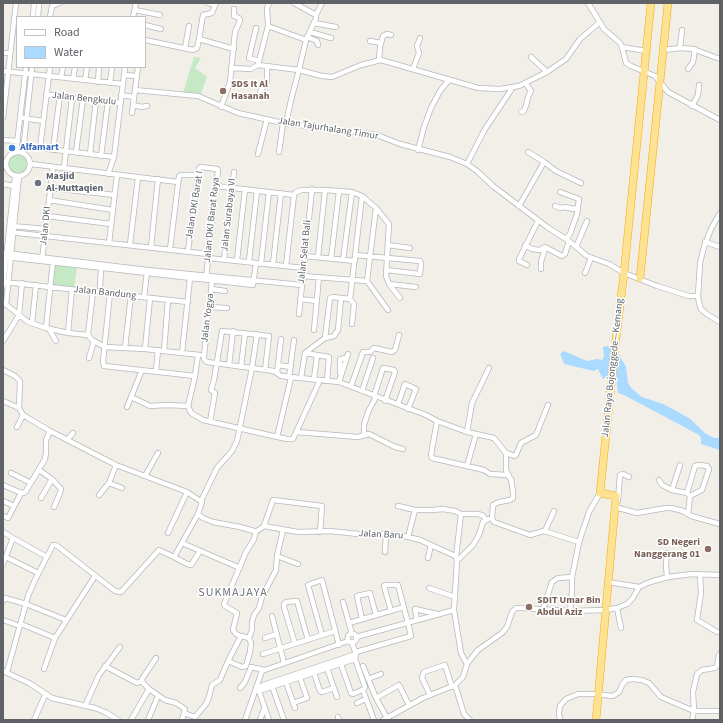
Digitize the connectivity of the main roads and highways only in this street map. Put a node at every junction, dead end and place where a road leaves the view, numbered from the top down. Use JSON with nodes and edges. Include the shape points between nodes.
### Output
{"nodes":[{"id":1,"x":651,"y":3,"type":"edge"},
{"id":2,"x":668,"y":3,"type":"edge"},
{"id":3,"x":640,"y":278,"type":"road end"},
{"id":4,"x":596,"y":720,"type":"edge"}],
"edges":[{"from":1,"to":4,"type":"highway","name":"Jalan Raya Bojonggede—Kemang","via":[[600,493],[616,496],[616,507]]},
{"from":2,"to":3,"type":"highway"}]}
